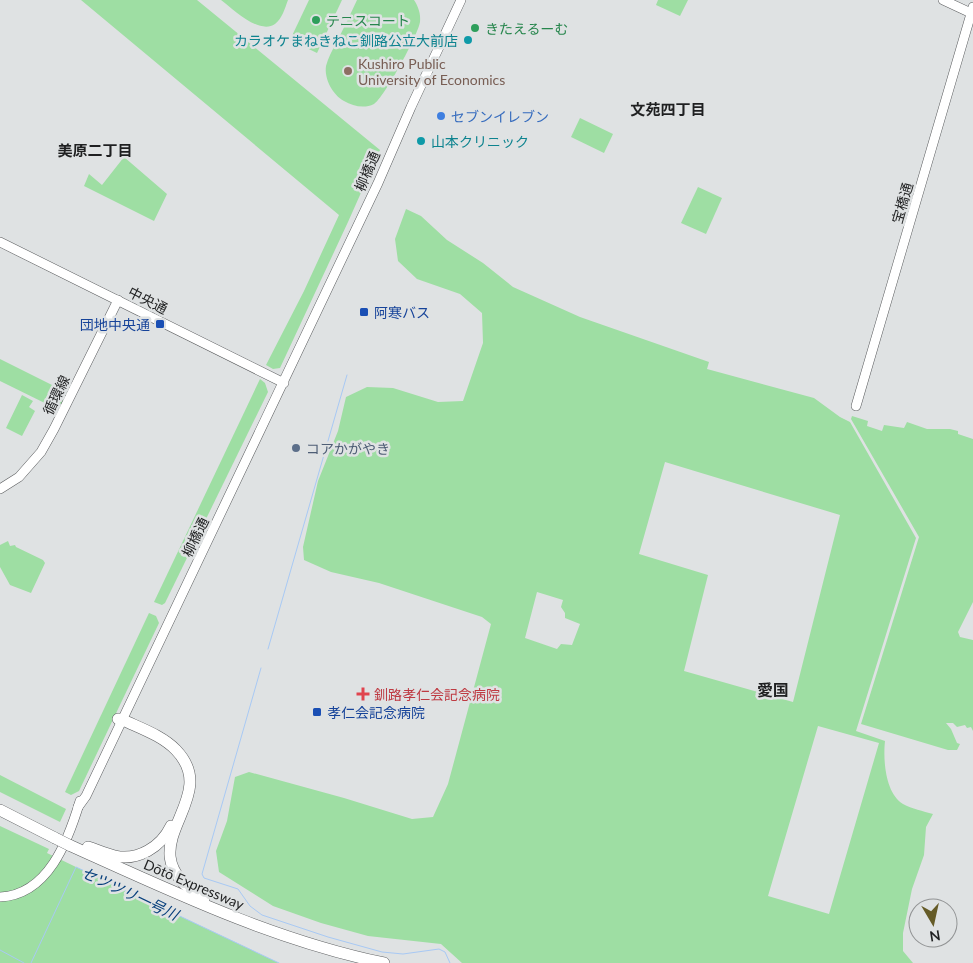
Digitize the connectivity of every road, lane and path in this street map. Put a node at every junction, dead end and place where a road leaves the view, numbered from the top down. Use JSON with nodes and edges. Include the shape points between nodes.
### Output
{"nodes":[{"id":1,"x":461,"y":0,"type":"edge"},
{"id":2,"x":943,"y":0,"type":"edge"},
{"id":3,"x":972,"y":11,"type":"edge"},
{"id":4,"x":0,"y":242,"type":"edge"},
{"id":5,"x":118,"y":300,"type":"junction"},
{"id":6,"x":282,"y":381,"type":"junction"},
{"id":7,"x":856,"y":406,"type":"dead end"},
{"id":8,"x":0,"y":489,"type":"edge"},
{"id":9,"x":121,"y":721,"type":"junction"},
{"id":10,"x":1,"y":813,"type":"edge"},
{"id":11,"x":68,"y":845,"type":"junction"},
{"id":12,"x":0,"y":897,"type":"edge"},
{"id":13,"x":271,"y":931,"type":"junction"},
{"id":14,"x":360,"y":963,"type":"edge"},
{"id":15,"x":384,"y":963,"type":"edge"}],
"edges":[{"from":1,"to":6,"type":"street","name":"柳橋通","via":[[378,183]]},
{"from":2,"to":3,"type":"street"},
{"from":3,"to":7,"type":"street","name":"宝橋通"},
{"from":4,"to":5,"type":"street","name":"中央通"},
{"from":5,"to":6,"type":"street","name":"中央通"},
{"from":5,"to":8,"type":"street","name":"循環線","via":[[42,452],[19,476]]},
{"from":6,"to":9,"type":"street","name":"柳橋通"},
{"from":9,"to":11,"type":"highway","via":[[175,756],[183,770],[183,799],[164,838],[139,855],[116,856]]},
{"from":9,"to":12,"type":"street","name":"柳橋通","via":[[78,807],[56,860],[34,886]]},
{"from":9,"to":13,"type":"highway","via":[[172,745],[188,769],[187,801],[169,853],[182,884],[205,900]]},
{"from":10,"to":11,"type":"highway","name":"Dōtō Expressway","bridge":true},
{"from":11,"to":13,"type":"highway","name":"Dōtō Expressway","via":[[198,903]]},
{"from":11,"to":14,"type":"highway","name":"Dōtō Expressway","via":[[188,905],[237,925]]},
{"from":13,"to":15,"type":"highway","name":"Dōtō Expressway"}]}
